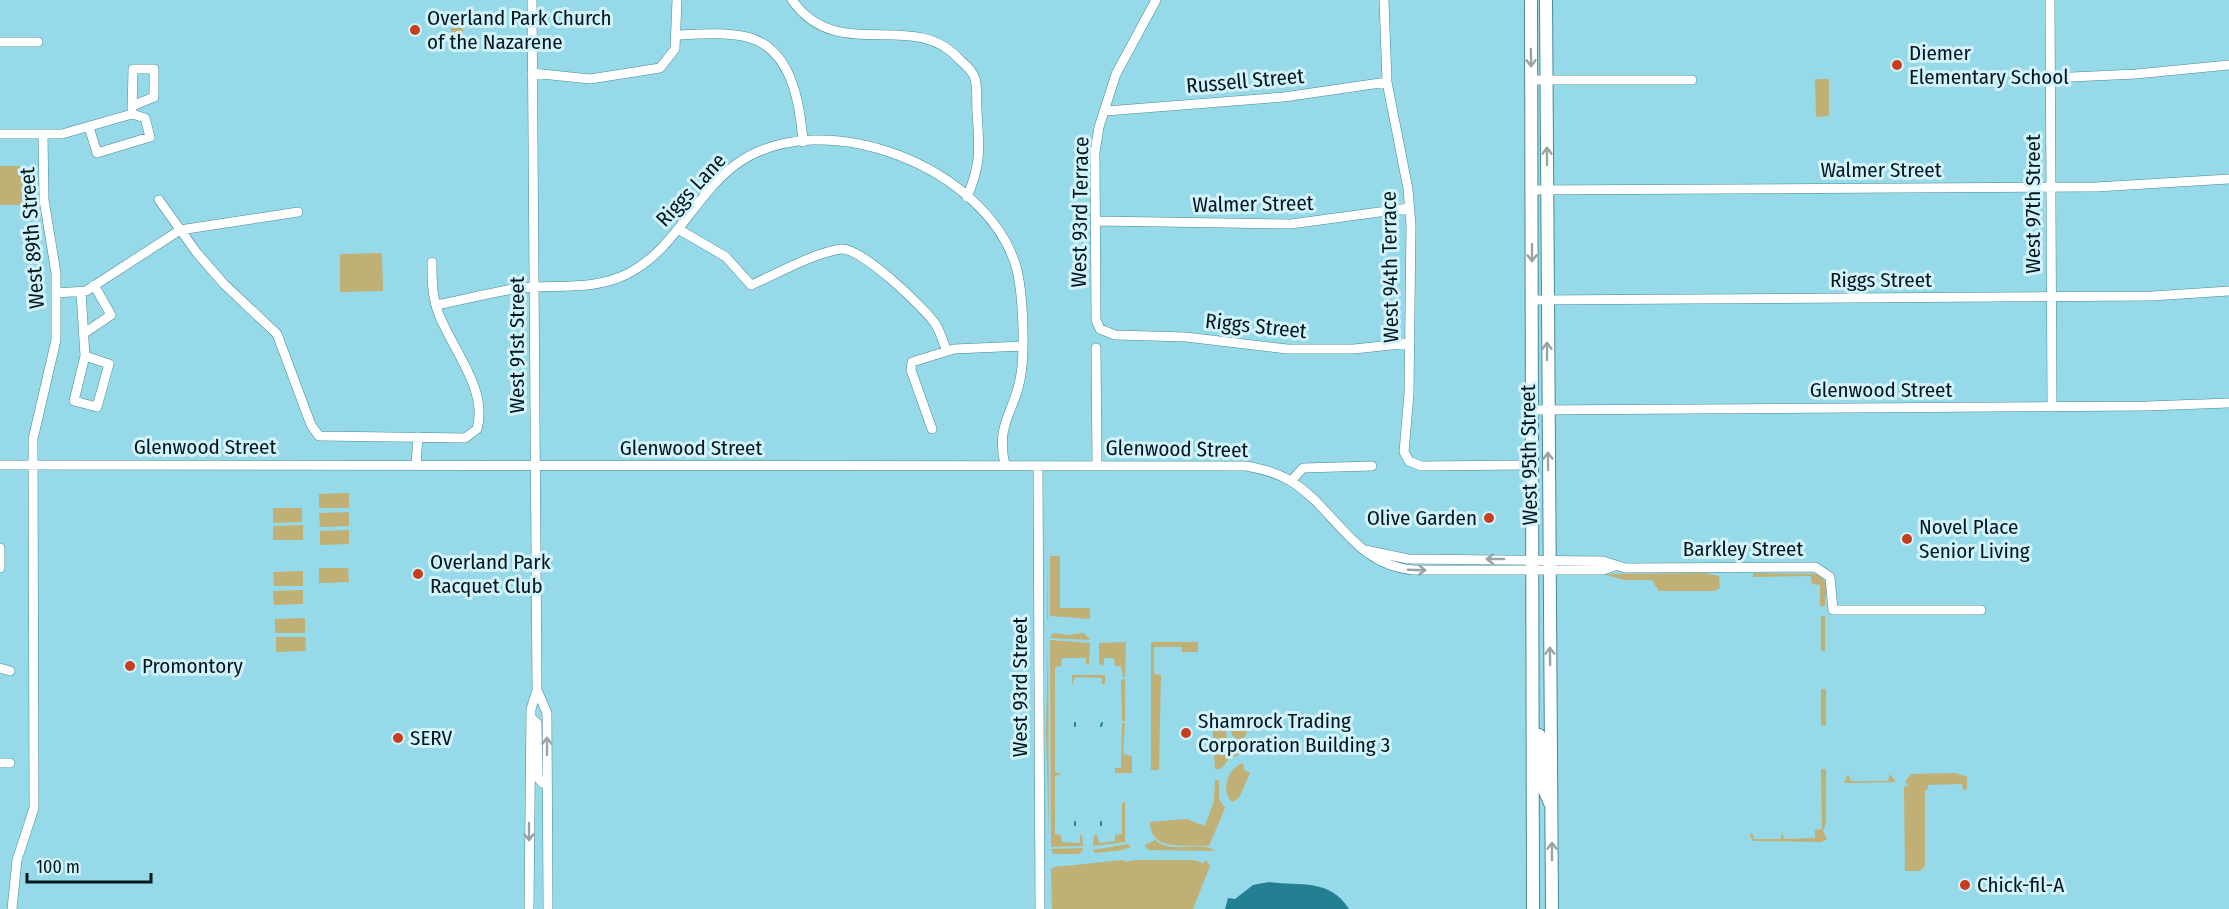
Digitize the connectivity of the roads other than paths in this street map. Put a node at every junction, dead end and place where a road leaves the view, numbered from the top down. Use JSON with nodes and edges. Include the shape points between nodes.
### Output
{"nodes":[{"id":1,"x":532,"y":0,"type":"edge"},
{"id":2,"x":677,"y":0,"type":"edge"},
{"id":3,"x":792,"y":0,"type":"edge"},
{"id":4,"x":1156,"y":0,"type":"edge"},
{"id":5,"x":1384,"y":0,"type":"edge"},
{"id":6,"x":1531,"y":0,"type":"edge"},
{"id":7,"x":1546,"y":0,"type":"edge"},
{"id":8,"x":2050,"y":0,"type":"edge"},
{"id":9,"x":676,"y":34,"type":"junction"},
{"id":10,"x":0,"y":42,"type":"edge"},
{"id":11,"x":38,"y":42,"type":"dead end"},
{"id":12,"x":2229,"y":65,"type":"edge"},
{"id":13,"x":532,"y":73,"type":"junction"},
{"id":14,"x":2050,"y":78,"type":"junction"},
{"id":15,"x":1532,"y":80,"type":"junction"},
{"id":16,"x":1546,"y":80,"type":"junction"},
{"id":17,"x":1692,"y":80,"type":"dead end"},
{"id":18,"x":1387,"y":82,"type":"junction"},
{"id":19,"x":1106,"y":111,"type":"junction"},
{"id":20,"x":89,"y":127,"type":"junction"},
{"id":21,"x":0,"y":134,"type":"edge"},
{"id":22,"x":44,"y":134,"type":"junction"},
{"id":23,"x":803,"y":142,"type":"junction"},
{"id":24,"x":2229,"y":179,"type":"edge"},
{"id":25,"x":2051,"y":187,"type":"junction"},
{"id":26,"x":1532,"y":190,"type":"junction"},
{"id":27,"x":1547,"y":190,"type":"junction"},
{"id":28,"x":968,"y":197,"type":"junction"},
{"id":29,"x":159,"y":200,"type":"dead end"},
{"id":30,"x":1409,"y":208,"type":"junction"},
{"id":31,"x":298,"y":212,"type":"dead end"},
{"id":32,"x":1096,"y":221,"type":"junction"},
{"id":33,"x":678,"y":229,"type":"junction"},
{"id":34,"x":180,"y":230,"type":"junction"},
{"id":35,"x":432,"y":262,"type":"dead end"},
{"id":36,"x":94,"y":285,"type":"junction"},
{"id":37,"x":534,"y":288,"type":"junction"},
{"id":38,"x":2229,"y":291,"type":"edge"},
{"id":39,"x":81,"y":292,"type":"junction"},
{"id":40,"x":56,"y":293,"type":"junction"},
{"id":41,"x":2051,"y":297,"type":"junction"},
{"id":42,"x":1533,"y":300,"type":"junction"},
{"id":43,"x":1547,"y":300,"type":"junction"},
{"id":44,"x":436,"y":305,"type":"junction"},
{"id":45,"x":1100,"y":330,"type":"joint"},
{"id":46,"x":83,"y":334,"type":"junction"},
{"id":47,"x":1410,"y":343,"type":"junction"},
{"id":48,"x":1022,"y":346,"type":"junction"},
{"id":49,"x":1096,"y":348,"type":"dead end"},
{"id":50,"x":947,"y":351,"type":"junction"},
{"id":51,"x":85,"y":356,"type":"junction"},
{"id":52,"x":2229,"y":403,"type":"edge"},
{"id":53,"x":2052,"y":407,"type":"junction"},
{"id":54,"x":1533,"y":410,"type":"junction"},
{"id":55,"x":1548,"y":410,"type":"junction"},
{"id":56,"x":932,"y":429,"type":"dead end"},
{"id":57,"x":418,"y":437,"type":"junction"},
{"id":58,"x":0,"y":465,"type":"edge"},
{"id":59,"x":33,"y":465,"type":"junction"},
{"id":60,"x":416,"y":465,"type":"junction"},
{"id":61,"x":535,"y":465,"type":"junction"},
{"id":62,"x":1005,"y":465,"type":"junction"},
{"id":63,"x":1534,"y":465,"type":"junction"},
{"id":64,"x":1038,"y":466,"type":"junction"},
{"id":65,"x":1097,"y":466,"type":"junction"},
{"id":66,"x":1372,"y":466,"type":"dead end"},
{"id":67,"x":1291,"y":481,"type":"junction"},
{"id":68,"x":0,"y":549,"type":"edge"},
{"id":69,"x":1533,"y":565,"type":"junction"},
{"id":70,"x":1549,"y":565,"type":"junction"},
{"id":71,"x":0,"y":568,"type":"edge"},
{"id":72,"x":1981,"y":610,"type":"dead end"},
{"id":73,"x":537,"y":690,"type":"junction"},
{"id":74,"x":531,"y":718,"type":"junction"},
{"id":75,"x":1533,"y":735,"type":"junction"},
{"id":76,"x":547,"y":784,"type":"junction"},
{"id":77,"x":529,"y":786,"type":"junction"},
{"id":78,"x":1552,"y":807,"type":"junction"},
{"id":79,"x":548,"y":836,"type":"junction"},
{"id":80,"x":0,"y":902,"type":"edge"},
{"id":81,"x":12,"y":905,"type":"edge"},
{"id":82,"x":529,"y":909,"type":"edge"},
{"id":83,"x":548,"y":909,"type":"edge"},
{"id":84,"x":1040,"y":909,"type":"edge"},
{"id":85,"x":1533,"y":909,"type":"edge"},
{"id":86,"x":1552,"y":909,"type":"edge"}],
"edges":[{"from":1,"to":13,"type":"street","name":"West 91st Street"},
{"from":2,"to":9,"type":"street"},
{"from":3,"to":28,"type":"street","via":[[812,22],[830,31],[852,35],[905,34],[941,43],[960,59],[975,78],[979,145],[978,171]]},
{"from":4,"to":19,"type":"street","name":"West 93rd Terrace","via":[[1116,74]]},
{"from":5,"to":18,"type":"street","name":"West 94th Terrace"},
{"from":6,"to":15,"type":"main road","name":"West 95th Street","one_way":true},
{"from":7,"to":16,"type":"main road","name":"West 95th Street"},
{"from":8,"to":14,"type":"street","name":"West 97th Street"},
{"from":9,"to":13,"type":"street","via":[[672,54],[664,65],[650,71],[590,79]]},
{"from":9,"to":23,"type":"street","via":[[745,37],[768,48],[789,75],[797,93]]},
{"from":10,"to":11,"type":"street"},
{"from":12,"to":14,"type":"street"},
{"from":13,"to":37,"type":"street","name":"West 91st Street"},
{"from":14,"to":25,"type":"street","name":"West 97th Street"},
{"from":15,"to":16,"type":"street"},
{"from":15,"to":26,"type":"main road","name":"West 95th Street"},
{"from":16,"to":17,"type":"street"},
{"from":27,"to":16,"type":"main road","name":"West 95th Street","one_way":true},
{"from":18,"to":19,"type":"street","name":"Russell Street","via":[[1284,97]]},
{"from":18,"to":30,"type":"street","name":"West 94th Terrace"},
{"from":19,"to":32,"type":"street","name":"West 93rd Terrace","via":[[1095,152]]},
{"from":20,"to":20,"type":"street","via":[[132,110],[145,118],[150,137],[97,153]]},
{"from":20,"to":22,"type":"street"},
{"from":21,"to":22,"type":"street"},
{"from":22,"to":40,"type":"street","name":"West 89th Street","via":[[44,200]]},
{"from":23,"to":28,"type":"street","name":"Riggs Lane","via":[[837,141],[887,151],[929,169]]},
{"from":23,"to":33,"type":"street","name":"Riggs Lane","via":[[768,148],[735,165]]},
{"from":24,"to":25,"type":"street","name":"Walmer Street"},
{"from":25,"to":27,"type":"street","name":"Walmer Street"},
{"from":25,"to":41,"type":"street","name":"West 97th Street"},
{"from":26,"to":27,"type":"street","name":"Walmer Street"},
{"from":26,"to":42,"type":"main road","name":"West 95th Street","one_way":true},
{"from":27,"to":43,"type":"main road","name":"West 95th Street"},
{"from":28,"to":48,"type":"street","name":"Riggs Lane","via":[[998,231],[1014,259],[1021,292]]},
{"from":29,"to":34,"type":"street","name":"West 91st Street"},
{"from":30,"to":32,"type":"street","name":"Walmer Street","via":[[1270,224]]},
{"from":30,"to":47,"type":"street","name":"West 94th Terrace"},
{"from":31,"to":34,"type":"street"},
{"from":32,"to":45,"type":"street","name":"West 93rd Terrace","via":[[1096,320]]},
{"from":33,"to":37,"type":"street","name":"Riggs Lane","via":[[659,251],[626,274],[588,286]]},
{"from":33,"to":50,"type":"street","via":[[726,257],[751,285],[826,253],[843,249],[857,252],[875,264],[936,325]]},
{"from":34,"to":36,"type":"street"},
{"from":34,"to":57,"type":"street","name":"West 91st Street","via":[[224,284],[280,338],[315,433]]},
{"from":35,"to":44,"type":"street","name":"West 91st Street"},
{"from":36,"to":39,"type":"street"},
{"from":36,"to":46,"type":"street","via":[[111,315]]},
{"from":37,"to":44,"type":"street","name":"Riggs Lane","via":[[493,292]]},
{"from":37,"to":61,"type":"street","name":"West 91st Street"},
{"from":38,"to":41,"type":"street","name":"Riggs Street"},
{"from":39,"to":40,"type":"street"},
{"from":39,"to":46,"type":"street"},
{"from":40,"to":59,"type":"street","name":"West 89th Street","via":[[55,351],[34,431]]},
{"from":41,"to":43,"type":"street","name":"Riggs Street"},
{"from":41,"to":53,"type":"street","name":"West 97th Street"},
{"from":42,"to":43,"type":"street","name":"Riggs Street"},
{"from":42,"to":54,"type":"main road","name":"West 95th Street"},
{"from":55,"to":43,"type":"main road","name":"West 95th Street","one_way":true},
{"from":44,"to":57,"type":"street","name":"West 91st Street","via":[[477,397],[478,424],[473,434],[465,438]]},
{"from":45,"to":47,"type":"street","name":"Riggs Street","via":[[1115,335],[1186,337],[1287,349],[1354,349]]},
{"from":46,"to":51,"type":"street"},
{"from":47,"to":63,"type":"street","name":"West 94th Terrace","via":[[1404,452],[1409,461],[1421,466]]},
{"from":48,"to":50,"type":"street","via":[[975,346]]},
{"from":48,"to":62,"type":"street","name":"Riggs Lane","via":[[1018,388],[1002,430]]},
{"from":49,"to":65,"type":"street"},
{"from":50,"to":56,"type":"street","via":[[912,362],[911,370]]},
{"from":51,"to":51,"type":"street","via":[[74,401],[97,407],[109,364]]},
{"from":52,"to":53,"type":"street","name":"Glenwood Street"},
{"from":53,"to":55,"type":"street","name":"Glenwood Street"},
{"from":54,"to":55,"type":"street","name":"Glenwood Street"},
{"from":54,"to":63,"type":"main road","name":"West 95th Street"},
{"from":70,"to":55,"type":"main road","name":"West 95th Street","one_way":true},
{"from":57,"to":60,"type":"street"},
{"from":58,"to":59,"type":"street","name":"Glenwood Street"},
{"from":59,"to":60,"type":"street","name":"Glenwood Street"},
{"from":59,"to":81,"type":"street","name":"West 89th Street","via":[[34,808],[17,860]]},
{"from":60,"to":61,"type":"street","name":"Glenwood Street"},
{"from":61,"to":62,"type":"street","name":"Glenwood Street"},
{"from":61,"to":73,"type":"street","name":"West 91st Street"},
{"from":62,"to":64,"type":"street","name":"Glenwood Street"},
{"from":63,"to":69,"type":"main road","name":"West 95th Street"},
{"from":64,"to":65,"type":"street","name":"Glenwood Street"},
{"from":64,"to":84,"type":"street","name":"West 93rd Street"},
{"from":65,"to":67,"type":"street","name":"Glenwood Street","via":[[1246,466],[1275,472]]},
{"from":66,"to":67,"type":"street","via":[[1303,468]]},
{"from":67,"to":69,"type":"street","name":"Barkley Street","via":[[1365,550],[1408,559]]},
{"from":68,"to":71,"type":"street"},
{"from":69,"to":70,"type":"street","name":"Barkley Street"},
{"from":69,"to":75,"type":"main road","name":"West 95th Street"},
{"from":70,"to":72,"type":"street","name":"Barkley Street","via":[[1603,570],[1615,566],[1815,567],[1830,577],[1833,610]]},
{"from":78,"to":70,"type":"main road","name":"West 95th Street","one_way":true},
{"from":73,"to":74,"type":"street","name":"West 91st Street"},
{"from":76,"to":73,"type":"street","name":"West 91st Street","one_way":true,"via":[[547,713]]},
{"from":74,"to":76,"type":"street","via":[[537,723],[538,778]]},
{"from":74,"to":77,"type":"street","name":"West 91st Street"},
{"from":75,"to":78,"type":"main road","via":[[1540,737],[1543,787]]},
{"from":75,"to":85,"type":"main road","name":"West 95th Street"},
{"from":76,"to":79,"type":"street","name":"West 91st Street"},
{"from":77,"to":79,"type":"street","via":[[541,788],[542,825]]},
{"from":77,"to":82,"type":"street","name":"West 91st Street","one_way":true},
{"from":86,"to":78,"type":"main road","name":"West 95th Street","one_way":true},
{"from":79,"to":83,"type":"street","name":"West 91st Street"},
{"from":80,"to":81,"type":"street"}]}
